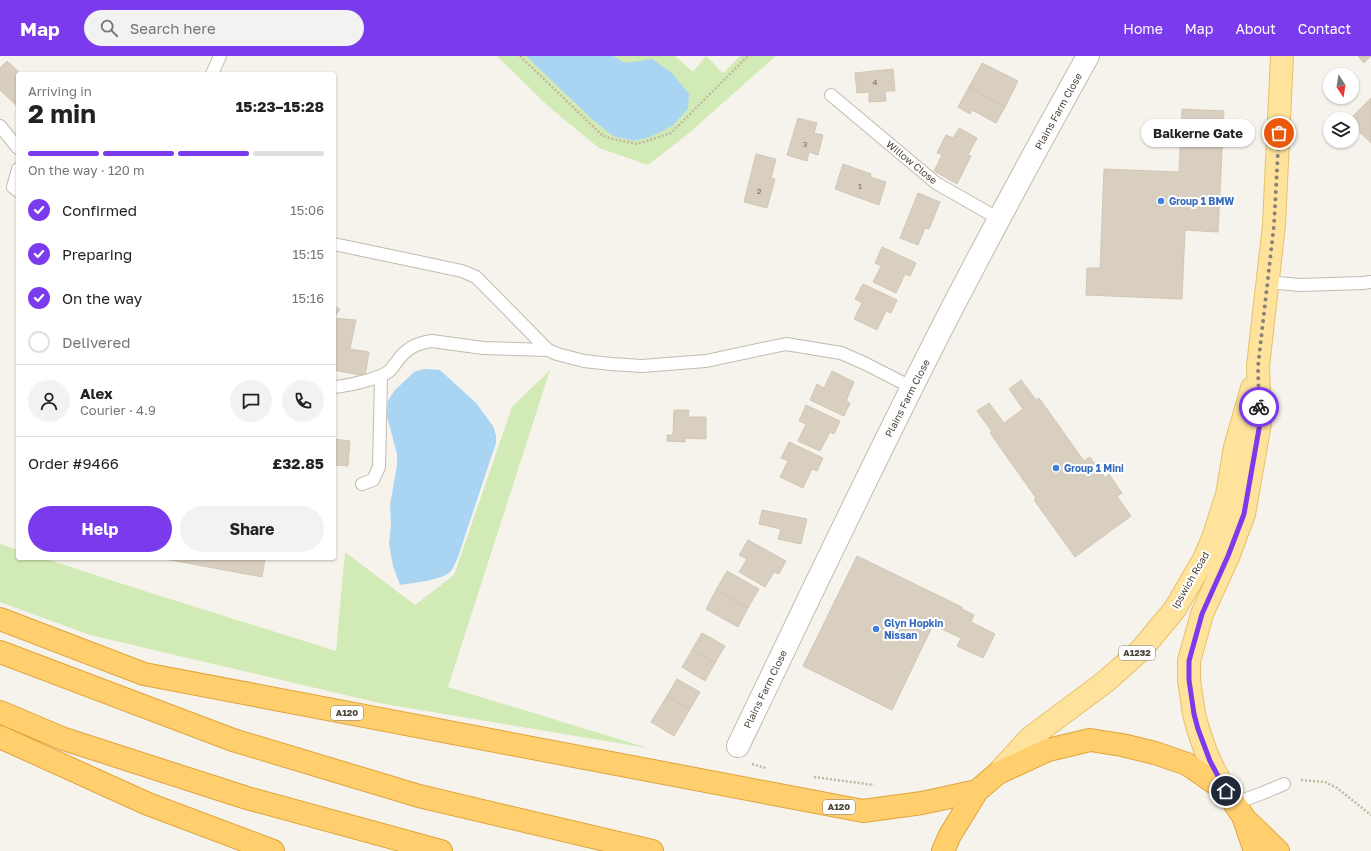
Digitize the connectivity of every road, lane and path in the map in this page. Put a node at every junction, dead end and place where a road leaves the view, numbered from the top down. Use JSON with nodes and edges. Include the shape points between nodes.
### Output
{"nodes":[{"id":1,"x":220,"y":56,"type":"edge"},
{"id":2,"x":520,"y":56,"type":"edge"},
{"id":3,"x":748,"y":56,"type":"edge"},
{"id":4,"x":1088,"y":56,"type":"edge"},
{"id":5,"x":1282,"y":56,"type":"edge"},
{"id":6,"x":213,"y":72,"type":"edge"},
{"id":7,"x":831,"y":95,"type":"dead end"},
{"id":8,"x":0,"y":126,"type":"edge"},
{"id":9,"x":16,"y":146,"type":"edge"},
{"id":10,"x":16,"y":178,"type":"edge"},
{"id":11,"x":16,"y":190,"type":"edge"},
{"id":12,"x":999,"y":219,"type":"junction"},
{"id":13,"x":336,"y":244,"type":"edge"},
{"id":14,"x":1268,"y":282,"type":"junction"},
{"id":15,"x":1371,"y":282,"type":"edge"},
{"id":16,"x":548,"y":350,"type":"junction"},
{"id":17,"x":1258,"y":366,"type":"junction"},
{"id":18,"x":381,"y":377,"type":"junction"},
{"id":19,"x":336,"y":387,"type":"edge"},
{"id":20,"x":913,"y":388,"type":"junction"},
{"id":21,"x":362,"y":484,"type":"dead end"},
{"id":22,"x":0,"y":619,"type":"edge"},
{"id":23,"x":0,"y":652,"type":"edge"},
{"id":24,"x":0,"y":712,"type":"edge"},
{"id":25,"x":0,"y":737,"type":"edge"},
{"id":26,"x":738,"y":746,"type":"dead end"},
{"id":27,"x":998,"y":773,"type":"junction"},
{"id":28,"x":1284,"y":784,"type":"joint"},
{"id":29,"x":977,"y":791,"type":"junction"},
{"id":30,"x":1235,"y":803,"type":"junction"},
{"id":31,"x":1371,"y":815,"type":"edge"},
{"id":32,"x":946,"y":843,"type":"edge"},
{"id":33,"x":273,"y":851,"type":"edge"},
{"id":34,"x":441,"y":851,"type":"edge"},
{"id":35,"x":652,"y":851,"type":"edge"},
{"id":36,"x":1255,"y":851,"type":"edge"},
{"id":37,"x":1278,"y":851,"type":"edge"}],
"edges":[{"from":1,"to":6,"type":"lane"},
{"from":2,"to":3,"type":"path","via":[[602,135],[637,144],[671,132]]},
{"from":4,"to":12,"type":"street","name":"Plains Farm Close"},
{"from":5,"to":14,"type":"main road","name":"Ipswich Road","number":"A1232","via":[[1274,225]]},
{"from":7,"to":12,"type":"lane","name":"Willow Close","via":[[936,183]]},
{"from":8,"to":9,"type":"lane"},
{"from":10,"to":11,"type":"lane"},
{"from":12,"to":20,"type":"street","name":"Plains Farm Close"},
{"from":13,"to":16,"type":"lane","via":[[462,271],[476,277]]},
{"from":14,"to":15,"type":"lane","via":[[1300,285]]},
{"from":14,"to":17,"type":"main road","name":"Ipswich Road","number":"A1232"},
{"from":16,"to":18,"type":"lane","via":[[483,348],[432,340],[412,346]]},
{"from":16,"to":20,"type":"lane","via":[[584,361],[642,366],[706,361],[786,344],[841,353]]},
{"from":17,"to":27,"type":"main road","name":"Ipswich Road","number":"A1232","via":[[1235,447],[1227,495],[1213,538],[1175,609],[1141,650],[1105,682],[1030,738]]},
{"from":17,"to":30,"type":"main road","name":"Ipswich Road","number":"A1232","via":[[1260,423],[1244,514],[1202,614],[1189,661],[1189,680],[1198,729],[1211,764]]},
{"from":18,"to":19,"type":"lane"},
{"from":18,"to":21,"type":"lane","via":[[379,467],[373,480]]},
{"from":20,"to":26,"type":"street","name":"Plains Farm Close"},
{"from":22,"to":29,"type":"highway","number":"A120","via":[[144,674],[863,811],[922,804]]},
{"from":23,"to":35,"type":"highway","via":[[233,740],[419,796]]},
{"from":24,"to":34,"type":"highway","via":[[64,739],[240,796]]},
{"from":25,"to":33,"type":"highway","via":[[148,804]]},
{"from":27,"to":29,"type":"highway","number":"A1232"},
{"from":27,"to":30,"type":"highway","number":"A1232","via":[[1048,750],[1090,740],[1128,746],[1187,764]]},
{"from":28,"to":30,"type":"lane"},
{"from":28,"to":31,"type":"path","via":[[1293,779],[1325,782]]},
{"from":29,"to":32,"type":"highway","number":"A1232"},
{"from":30,"to":36,"type":"highway","number":"A1232"},
{"from":30,"to":37,"type":"highway"}]}
